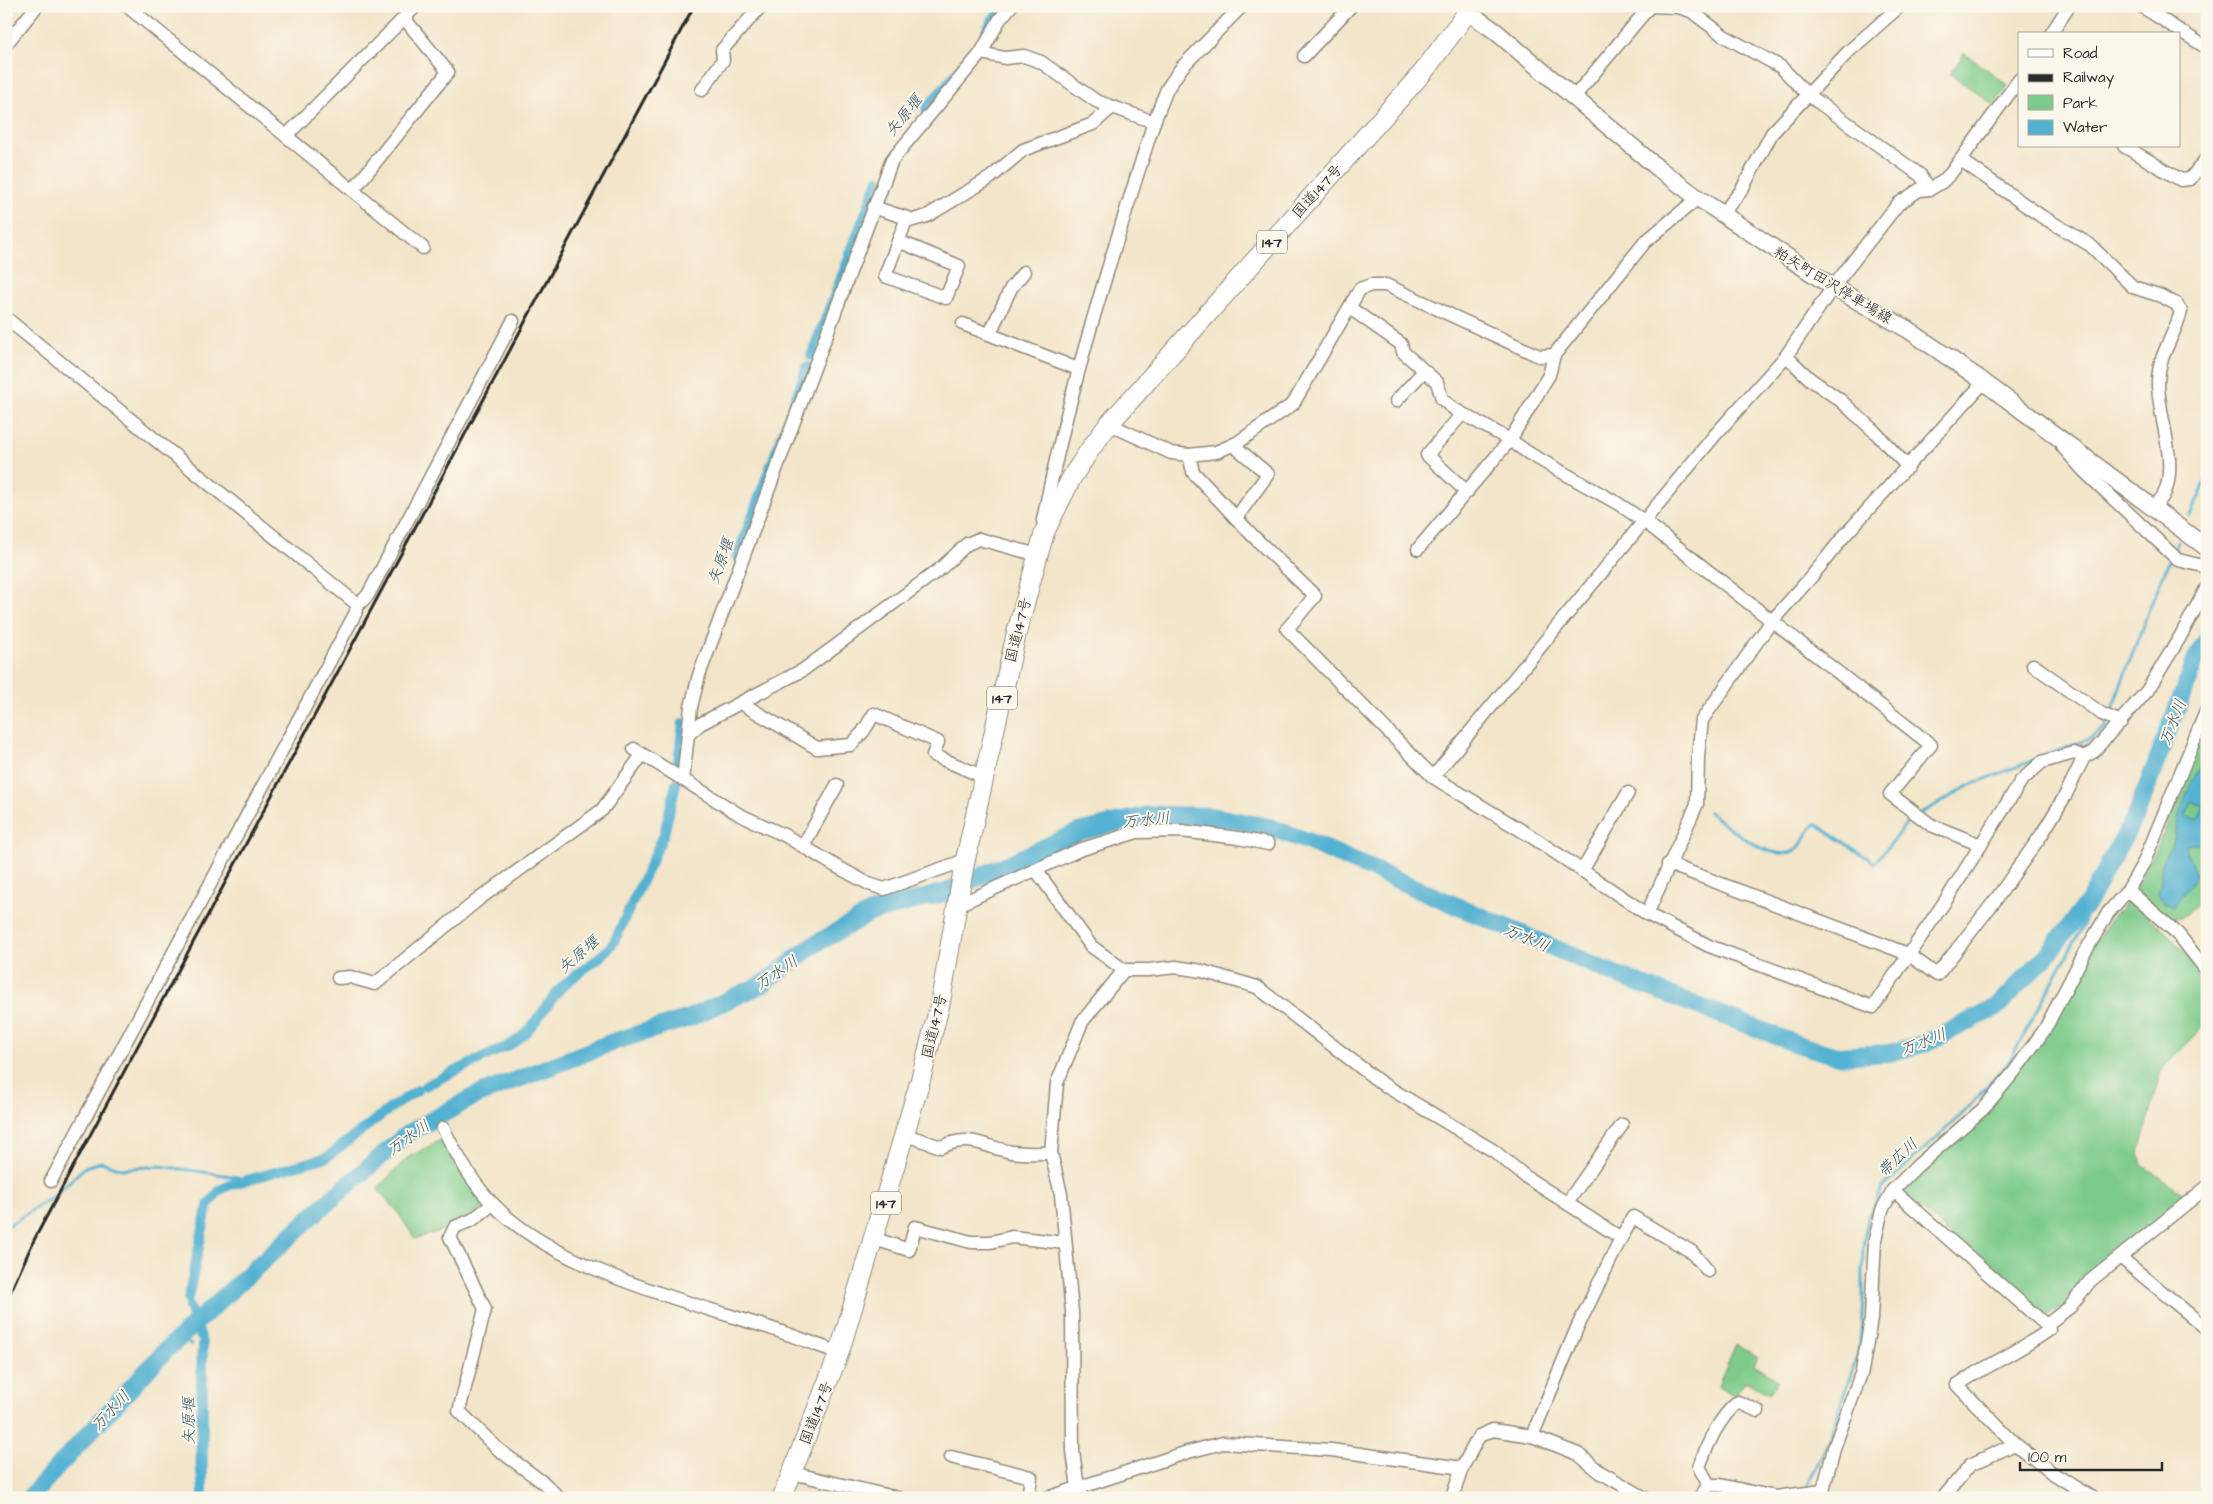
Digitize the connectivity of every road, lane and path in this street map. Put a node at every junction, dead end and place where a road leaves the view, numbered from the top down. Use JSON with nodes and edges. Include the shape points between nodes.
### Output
{"nodes":[{"id":1,"x":37,"y":6,"type":"edge"},
{"id":2,"x":127,"y":6,"type":"edge"},
{"id":3,"x":416,"y":6,"type":"edge"},
{"id":4,"x":761,"y":6,"type":"edge"},
{"id":5,"x":1011,"y":6,"type":"edge"},
{"id":6,"x":1351,"y":6,"type":"edge"},
{"id":7,"x":1651,"y":6,"type":"edge"},
{"id":8,"x":1900,"y":6,"type":"edge"},
{"id":9,"x":2069,"y":6,"type":"edge"},
{"id":10,"x":2141,"y":6,"type":"edge"},
{"id":11,"x":1235,"y":8,"type":"edge"},
{"id":12,"x":1465,"y":8,"type":"edge"},
{"id":13,"x":404,"y":18,"type":"junction"},
{"id":14,"x":2052,"y":32,"type":"edge"},
{"id":15,"x":6,"y":44,"type":"edge"},
{"id":16,"x":2207,"y":48,"type":"edge"},
{"id":17,"x":980,"y":53,"type":"junction"},
{"id":18,"x":1304,"y":56,"type":"dead end"},
{"id":19,"x":2018,"y":81,"type":"edge"},
{"id":20,"x":702,"y":90,"type":"dead end"},
{"id":21,"x":1807,"y":94,"type":"junction"},
{"id":22,"x":1574,"y":97,"type":"junction"},
{"id":23,"x":1111,"y":108,"type":"junction"},
{"id":24,"x":1154,"y":122,"type":"junction"},
{"id":25,"x":286,"y":136,"type":"junction"},
{"id":26,"x":2127,"y":148,"type":"edge"},
{"id":27,"x":2207,"y":158,"type":"edge"},
{"id":28,"x":1961,"y":160,"type":"junction"},
{"id":29,"x":1930,"y":189,"type":"junction"},
{"id":30,"x":352,"y":190,"type":"junction"},
{"id":31,"x":1698,"y":198,"type":"junction"},
{"id":32,"x":873,"y":207,"type":"junction"},
{"id":33,"x":1721,"y":215,"type":"junction"},
{"id":34,"x":907,"y":218,"type":"junction"},
{"id":35,"x":898,"y":241,"type":"junction"},
{"id":36,"x":422,"y":248,"type":"dead end"},
{"id":37,"x":1024,"y":272,"type":"dead end"},
{"id":38,"x":1833,"y":287,"type":"junction"},
{"id":39,"x":1350,"y":308,"type":"junction"},
{"id":40,"x":6,"y":318,"type":"edge"},
{"id":41,"x":512,"y":321,"type":"dead end"},
{"id":42,"x":963,"y":324,"type":"dead end"},
{"id":43,"x":990,"y":334,"type":"junction"},
{"id":44,"x":1554,"y":355,"type":"junction"},
{"id":45,"x":1786,"y":356,"type":"junction"},
{"id":46,"x":1078,"y":369,"type":"junction"},
{"id":47,"x":1424,"y":371,"type":"junction"},
{"id":48,"x":1984,"y":382,"type":"junction"},
{"id":49,"x":1396,"y":401,"type":"dead end"},
{"id":50,"x":1462,"y":414,"type":"junction"},
{"id":51,"x":1109,"y":424,"type":"junction"},
{"id":52,"x":2052,"y":433,"type":"junction"},
{"id":53,"x":1510,"y":440,"type":"junction"},
{"id":54,"x":1233,"y":445,"type":"junction"},
{"id":55,"x":1059,"y":451,"type":"junction"},
{"id":56,"x":1189,"y":455,"type":"junction"},
{"id":57,"x":1908,"y":467,"type":"junction"},
{"id":58,"x":1072,"y":477,"type":"junction"},
{"id":59,"x":1467,"y":492,"type":"junction"},
{"id":60,"x":2153,"y":508,"type":"junction"},
{"id":61,"x":1236,"y":518,"type":"junction"},
{"id":62,"x":1644,"y":521,"type":"junction"},
{"id":63,"x":1045,"y":531,"type":"junction"},
{"id":64,"x":2207,"y":548,"type":"edge"},
{"id":65,"x":1418,"y":550,"type":"dead end"},
{"id":66,"x":1038,"y":555,"type":"junction"},
{"id":67,"x":2207,"y":567,"type":"edge"},
{"id":68,"x":2207,"y":587,"type":"edge"},
{"id":69,"x":358,"y":605,"type":"junction"},
{"id":70,"x":1771,"y":622,"type":"junction"},
{"id":71,"x":2033,"y":665,"type":"dead end"},
{"id":72,"x":741,"y":703,"type":"junction"},
{"id":73,"x":2207,"y":709,"type":"edge"},
{"id":74,"x":2115,"y":719,"type":"junction"},
{"id":75,"x":689,"y":734,"type":"junction"},
{"id":76,"x":2084,"y":757,"type":"junction"},
{"id":77,"x":984,"y":777,"type":"junction"},
{"id":78,"x":1433,"y":777,"type":"junction"},
{"id":79,"x":683,"y":780,"type":"junction"},
{"id":80,"x":837,"y":785,"type":"dead end"},
{"id":81,"x":1628,"y":793,"type":"dead end"},
{"id":82,"x":1268,"y":844,"type":"dead end"},
{"id":83,"x":1981,"y":845,"type":"junction"},
{"id":84,"x":803,"y":846,"type":"junction"},
{"id":85,"x":965,"y":863,"type":"junction"},
{"id":86,"x":1668,"y":864,"type":"junction"},
{"id":87,"x":1036,"y":870,"type":"junction"},
{"id":88,"x":1582,"y":871,"type":"junction"},
{"id":89,"x":2128,"y":890,"type":"junction"},
{"id":90,"x":958,"y":903,"type":"junction"},
{"id":91,"x":1647,"y":914,"type":"junction"},
{"id":92,"x":1908,"y":954,"type":"junction"},
{"id":93,"x":1124,"y":970,"type":"junction"},
{"id":94,"x":2207,"y":971,"type":"edge"},
{"id":95,"x":338,"y":978,"type":"dead end"},
{"id":96,"x":1622,"y":1126,"type":"dead end"},
{"id":97,"x":444,"y":1128,"type":"dead end"},
{"id":98,"x":906,"y":1135,"type":"junction"},
{"id":99,"x":1051,"y":1153,"type":"junction"},
{"id":100,"x":51,"y":1181,"type":"dead end"},
{"id":101,"x":2207,"y":1187,"type":"edge"},
{"id":102,"x":1893,"y":1190,"type":"junction"},
{"id":103,"x":1567,"y":1203,"type":"junction"},
{"id":104,"x":493,"y":1204,"type":"junction"},
{"id":105,"x":1621,"y":1238,"type":"junction"},
{"id":106,"x":875,"y":1239,"type":"junction"},
{"id":107,"x":1065,"y":1243,"type":"junction"},
{"id":108,"x":2120,"y":1257,"type":"junction"},
{"id":109,"x":1708,"y":1271,"type":"dead end"},
{"id":110,"x":2046,"y":1325,"type":"junction"},
{"id":111,"x":2207,"y":1329,"type":"edge"},
{"id":112,"x":839,"y":1353,"type":"junction"},
{"id":113,"x":1758,"y":1412,"type":"dead end"},
{"id":114,"x":1532,"y":1436,"type":"junction"},
{"id":115,"x":2015,"y":1444,"type":"junction"},
{"id":116,"x":951,"y":1457,"type":"dead end"},
{"id":117,"x":1462,"y":1468,"type":"junction"},
{"id":118,"x":792,"y":1473,"type":"junction"},
{"id":119,"x":1709,"y":1485,"type":"junction"},
{"id":120,"x":1080,"y":1493,"type":"edge"},
{"id":121,"x":1821,"y":1494,"type":"edge"},
{"id":122,"x":559,"y":1498,"type":"edge"},
{"id":123,"x":782,"y":1498,"type":"edge"},
{"id":124,"x":898,"y":1498,"type":"edge"},
{"id":125,"x":1028,"y":1498,"type":"edge"},
{"id":126,"x":1047,"y":1498,"type":"edge"},
{"id":127,"x":1452,"y":1498,"type":"edge"},
{"id":128,"x":1645,"y":1498,"type":"edge"},
{"id":129,"x":1699,"y":1498,"type":"edge"},
{"id":130,"x":1943,"y":1498,"type":"edge"},
{"id":131,"x":2092,"y":1498,"type":"edge"}],
"edges":[{"from":1,"to":15,"type":"street"},
{"from":2,"to":25,"type":"street"},
{"from":3,"to":13,"type":"street"},
{"from":4,"to":20,"type":"street","via":[[722,50],[723,60]]},
{"from":5,"to":17,"type":"street"},
{"from":6,"to":18,"type":"street"},
{"from":7,"to":21,"type":"street","via":[[1690,11],[1724,36],[1781,67]]},
{"from":7,"to":22,"type":"street"},
{"from":8,"to":21,"type":"street"},
{"from":9,"to":14,"type":"street"},
{"from":10,"to":16,"type":"street"},
{"from":11,"to":24,"type":"street","via":[[1182,67],[1167,89]]},
{"from":12,"to":22,"type":"main road","name":"粕矢町田沢停車場線"},
{"from":12,"to":51,"type":"highway","name":"国道147号","number":"147","via":[[1424,72]]},
{"from":13,"to":25,"type":"street"},
{"from":13,"to":30,"type":"street","via":[[448,72]]},
{"from":17,"to":23,"type":"street","via":[[1005,58],[1024,56],[1041,62]]},
{"from":17,"to":32,"type":"street","via":[[892,160]]},
{"from":19,"to":28,"type":"street"},
{"from":21,"to":29,"type":"street","via":[[1920,175]]},
{"from":21,"to":33,"type":"street","via":[[1772,133],[1741,192]]},
{"from":22,"to":31,"type":"main road","name":"粕矢町田沢停車場線"},
{"from":23,"to":24,"type":"street"},
{"from":23,"to":34,"type":"street","via":[[1093,124],[1023,150],[990,178],[927,216],[913,220]]},
{"from":24,"to":46,"type":"street"},
{"from":25,"to":30,"type":"street"},
{"from":26,"to":27,"type":"street","via":[[2182,180],[2190,178]]},
{"from":28,"to":29,"type":"street","via":[[1942,182]]},
{"from":28,"to":60,"type":"street","via":[[2041,216],[2090,245],[2133,287],[2161,296],[2176,304],[2181,311],[2162,355],[2159,373],[2169,467],[2165,492]]},
{"from":29,"to":38,"type":"street","via":[[1919,190],[1898,204]]},
{"from":30,"to":36,"type":"street"},
{"from":31,"to":33,"type":"main road","name":"粕矢町田沢停車場線"},
{"from":31,"to":44,"type":"street","via":[[1645,242]]},
{"from":32,"to":34,"type":"street"},
{"from":32,"to":75,"type":"street","via":[[699,675],[691,707]]},
{"from":33,"to":38,"type":"main road","name":"粕矢町田沢停車場線"},
{"from":34,"to":35,"type":"street"},
{"from":35,"to":35,"type":"street","via":[[885,276],[946,298],[959,266]]},
{"from":37,"to":43,"type":"street","via":[[1011,288]]},
{"from":38,"to":45,"type":"street"},
{"from":38,"to":48,"type":"main road","name":"粕矢町田沢停車場線","via":[[1906,329]]},
{"from":39,"to":44,"type":"street","via":[[1360,290],[1371,285],[1386,285],[1539,356]]},
{"from":39,"to":47,"type":"street","via":[[1401,344],[1403,352]]},
{"from":39,"to":54,"type":"street","via":[[1293,404]]},
{"from":40,"to":69,"type":"street"},
{"from":41,"to":69,"type":"street","via":[[368,595]]},
{"from":42,"to":43,"type":"street"},
{"from":43,"to":46,"type":"street"},
{"from":44,"to":53,"type":"street","via":[[1549,375]]},
{"from":45,"to":57,"type":"street","via":[[1868,425]]},
{"from":45,"to":62,"type":"street"},
{"from":46,"to":55,"type":"street"},
{"from":47,"to":49,"type":"street"},
{"from":47,"to":50,"type":"street","via":[[1437,382],[1442,399]]},
{"from":48,"to":52,"type":"main road","name":"粕矢町田沢停車場線"},
{"from":48,"to":57,"type":"street"},
{"from":50,"to":53,"type":"street"},
{"from":50,"to":59,"type":"street","via":[[1427,455]]},
{"from":51,"to":56,"type":"street","via":[[1171,453]]},
{"from":51,"to":58,"type":"highway","name":"国道147号","number":"147"},
{"from":52,"to":60,"type":"main road","name":"粕矢町田沢停車場線"},
{"from":52,"to":67,"type":"street","via":[[2084,471],[2174,556]]},
{"from":53,"to":59,"type":"street"},
{"from":53,"to":62,"type":"street"},
{"from":54,"to":56,"type":"street","via":[[1216,452]]},
{"from":54,"to":61,"type":"street","via":[[1268,474]]},
{"from":55,"to":58,"type":"street","via":[[1061,465]]},
{"from":55,"to":63,"type":"street","via":[[1043,520]]},
{"from":56,"to":61,"type":"street","via":[[1193,472]]},
{"from":57,"to":70,"type":"street"},
{"from":58,"to":63,"type":"highway","name":"国道147号","number":"147"},
{"from":59,"to":65,"type":"street"},
{"from":60,"to":64,"type":"main road","name":"粕矢町田沢停車場線"},
{"from":61,"to":78,"type":"street","via":[[1315,596],[1287,629]]},
{"from":62,"to":70,"type":"street"},
{"from":62,"to":78,"type":"street"},
{"from":63,"to":66,"type":"highway","name":"国道147号","number":"147"},
{"from":66,"to":72,"type":"street","via":[[979,539],[968,544],[940,569],[803,670]]},
{"from":66,"to":77,"type":"highway","name":"国道147号","number":"147"},
{"from":68,"to":74,"type":"street","via":[[2147,691]]},
{"from":69,"to":100,"type":"street"},
{"from":70,"to":83,"type":"street","via":[[1931,745],[1890,794],[1919,817]]},
{"from":70,"to":86,"type":"street","via":[[1702,720],[1697,804]]},
{"from":71,"to":74,"type":"street"},
{"from":72,"to":75,"type":"street","via":[[700,724]]},
{"from":72,"to":77,"type":"street","via":[[817,748],[851,745],[874,714],[938,742],[933,755]]},
{"from":73,"to":89,"type":"street","via":[[2158,832]]},
{"from":74,"to":76,"type":"street","via":[[2093,752]]},
{"from":75,"to":79,"type":"street"},
{"from":76,"to":83,"type":"street","via":[[2074,753],[2042,762],[2021,781]]},
{"from":76,"to":92,"type":"street","via":[[2042,834],[1937,975]]},
{"from":77,"to":85,"type":"highway","name":"国道147号","number":"147"},
{"from":78,"to":88,"type":"street"},
{"from":79,"to":84,"type":"street","via":[[740,816]]},
{"from":79,"to":95,"type":"street","via":[[638,752],[602,810],[479,900],[376,984],[350,977]]},
{"from":80,"to":84,"type":"street"},
{"from":81,"to":88,"type":"street"},
{"from":82,"to":87,"type":"street","via":[[1181,831],[1137,832],[1079,850]]},
{"from":83,"to":92,"type":"street"},
{"from":84,"to":85,"type":"street","via":[[869,884],[884,889]]},
{"from":85,"to":90,"type":"highway","name":"国道147号","number":"147"},
{"from":86,"to":91,"type":"street"},
{"from":86,"to":92,"type":"street"},
{"from":87,"to":90,"type":"street"},
{"from":87,"to":93,"type":"street","via":[[1091,946]]},
{"from":88,"to":91,"type":"street"},
{"from":89,"to":94,"type":"street","via":[[2178,934]]},
{"from":89,"to":102,"type":"street","via":[[2108,913],[2045,1029],[2014,1072],[1983,1109]]},
{"from":90,"to":98,"type":"highway","name":"国道147号","number":"147","via":[[940,1004]]},
{"from":91,"to":92,"type":"street","via":[[1709,946],[1873,1007]]},
{"from":93,"to":99,"type":"street","via":[[1082,1022],[1057,1083]]},
{"from":93,"to":103,"type":"street","via":[[1176,967],[1257,987],[1381,1083],[1494,1151],[1526,1177]]},
{"from":96,"to":103,"type":"street"},
{"from":97,"to":104,"type":"street","via":[[466,1167]]},
{"from":98,"to":99,"type":"street","via":[[942,1147],[956,1140],[968,1140],[1014,1152]]},
{"from":98,"to":106,"type":"highway","name":"国道147号","number":"147"},
{"from":99,"to":107,"type":"street","via":[[1061,1194]]},
{"from":101,"to":108,"type":"street"},
{"from":102,"to":110,"type":"street"},
{"from":102,"to":121,"type":"street","via":[[1882,1210],[1875,1240],[1871,1319],[1862,1371]]},
{"from":103,"to":105,"type":"street"},
{"from":104,"to":112,"type":"street","via":[[527,1232],[560,1252],[602,1271],[654,1292]]},
{"from":104,"to":122,"type":"street","via":[[472,1220],[455,1227],[450,1237],[485,1309],[459,1411],[499,1450]]},
{"from":105,"to":109,"type":"street","via":[[1633,1217],[1692,1252]]},
{"from":105,"to":114,"type":"street","via":[[1577,1328]]},
{"from":106,"to":107,"type":"street","via":[[909,1250],[915,1227],[971,1242],[1012,1237]]},
{"from":106,"to":112,"type":"highway","name":"国道147号","number":"147"},
{"from":107,"to":120,"type":"street","via":[[1072,1312],[1073,1451]]},
{"from":108,"to":110,"type":"street","via":[[2090,1281],[2070,1307]]},
{"from":108,"to":111,"type":"street"},
{"from":110,"to":115,"type":"street","via":[[2049,1330],[2022,1349],[1990,1363],[1957,1384]]},
{"from":112,"to":118,"type":"highway","name":"国道147号","number":"147"},
{"from":113,"to":119,"type":"street","via":[[1738,1402],[1728,1411],[1708,1443],[1699,1467]]},
{"from":114,"to":117,"type":"street","via":[[1493,1430],[1479,1436]]},
{"from":114,"to":128,"type":"street","via":[[1578,1454],[1600,1472]]},
{"from":115,"to":130,"type":"street","via":[[1970,1465]]},
{"from":115,"to":131,"type":"street"},
{"from":116,"to":125,"type":"street","via":[[1031,1477]]},
{"from":117,"to":120,"type":"street","via":[[1322,1449],[1223,1443],[1188,1452]]},
{"from":117,"to":127,"type":"street"},
{"from":118,"to":123,"type":"highway","name":"国道147号","number":"147"},
{"from":118,"to":124,"type":"street"},
{"from":119,"to":121,"type":"street","via":[[1775,1497]]},
{"from":119,"to":129,"type":"street"},
{"from":120,"to":126,"type":"street"}]}
